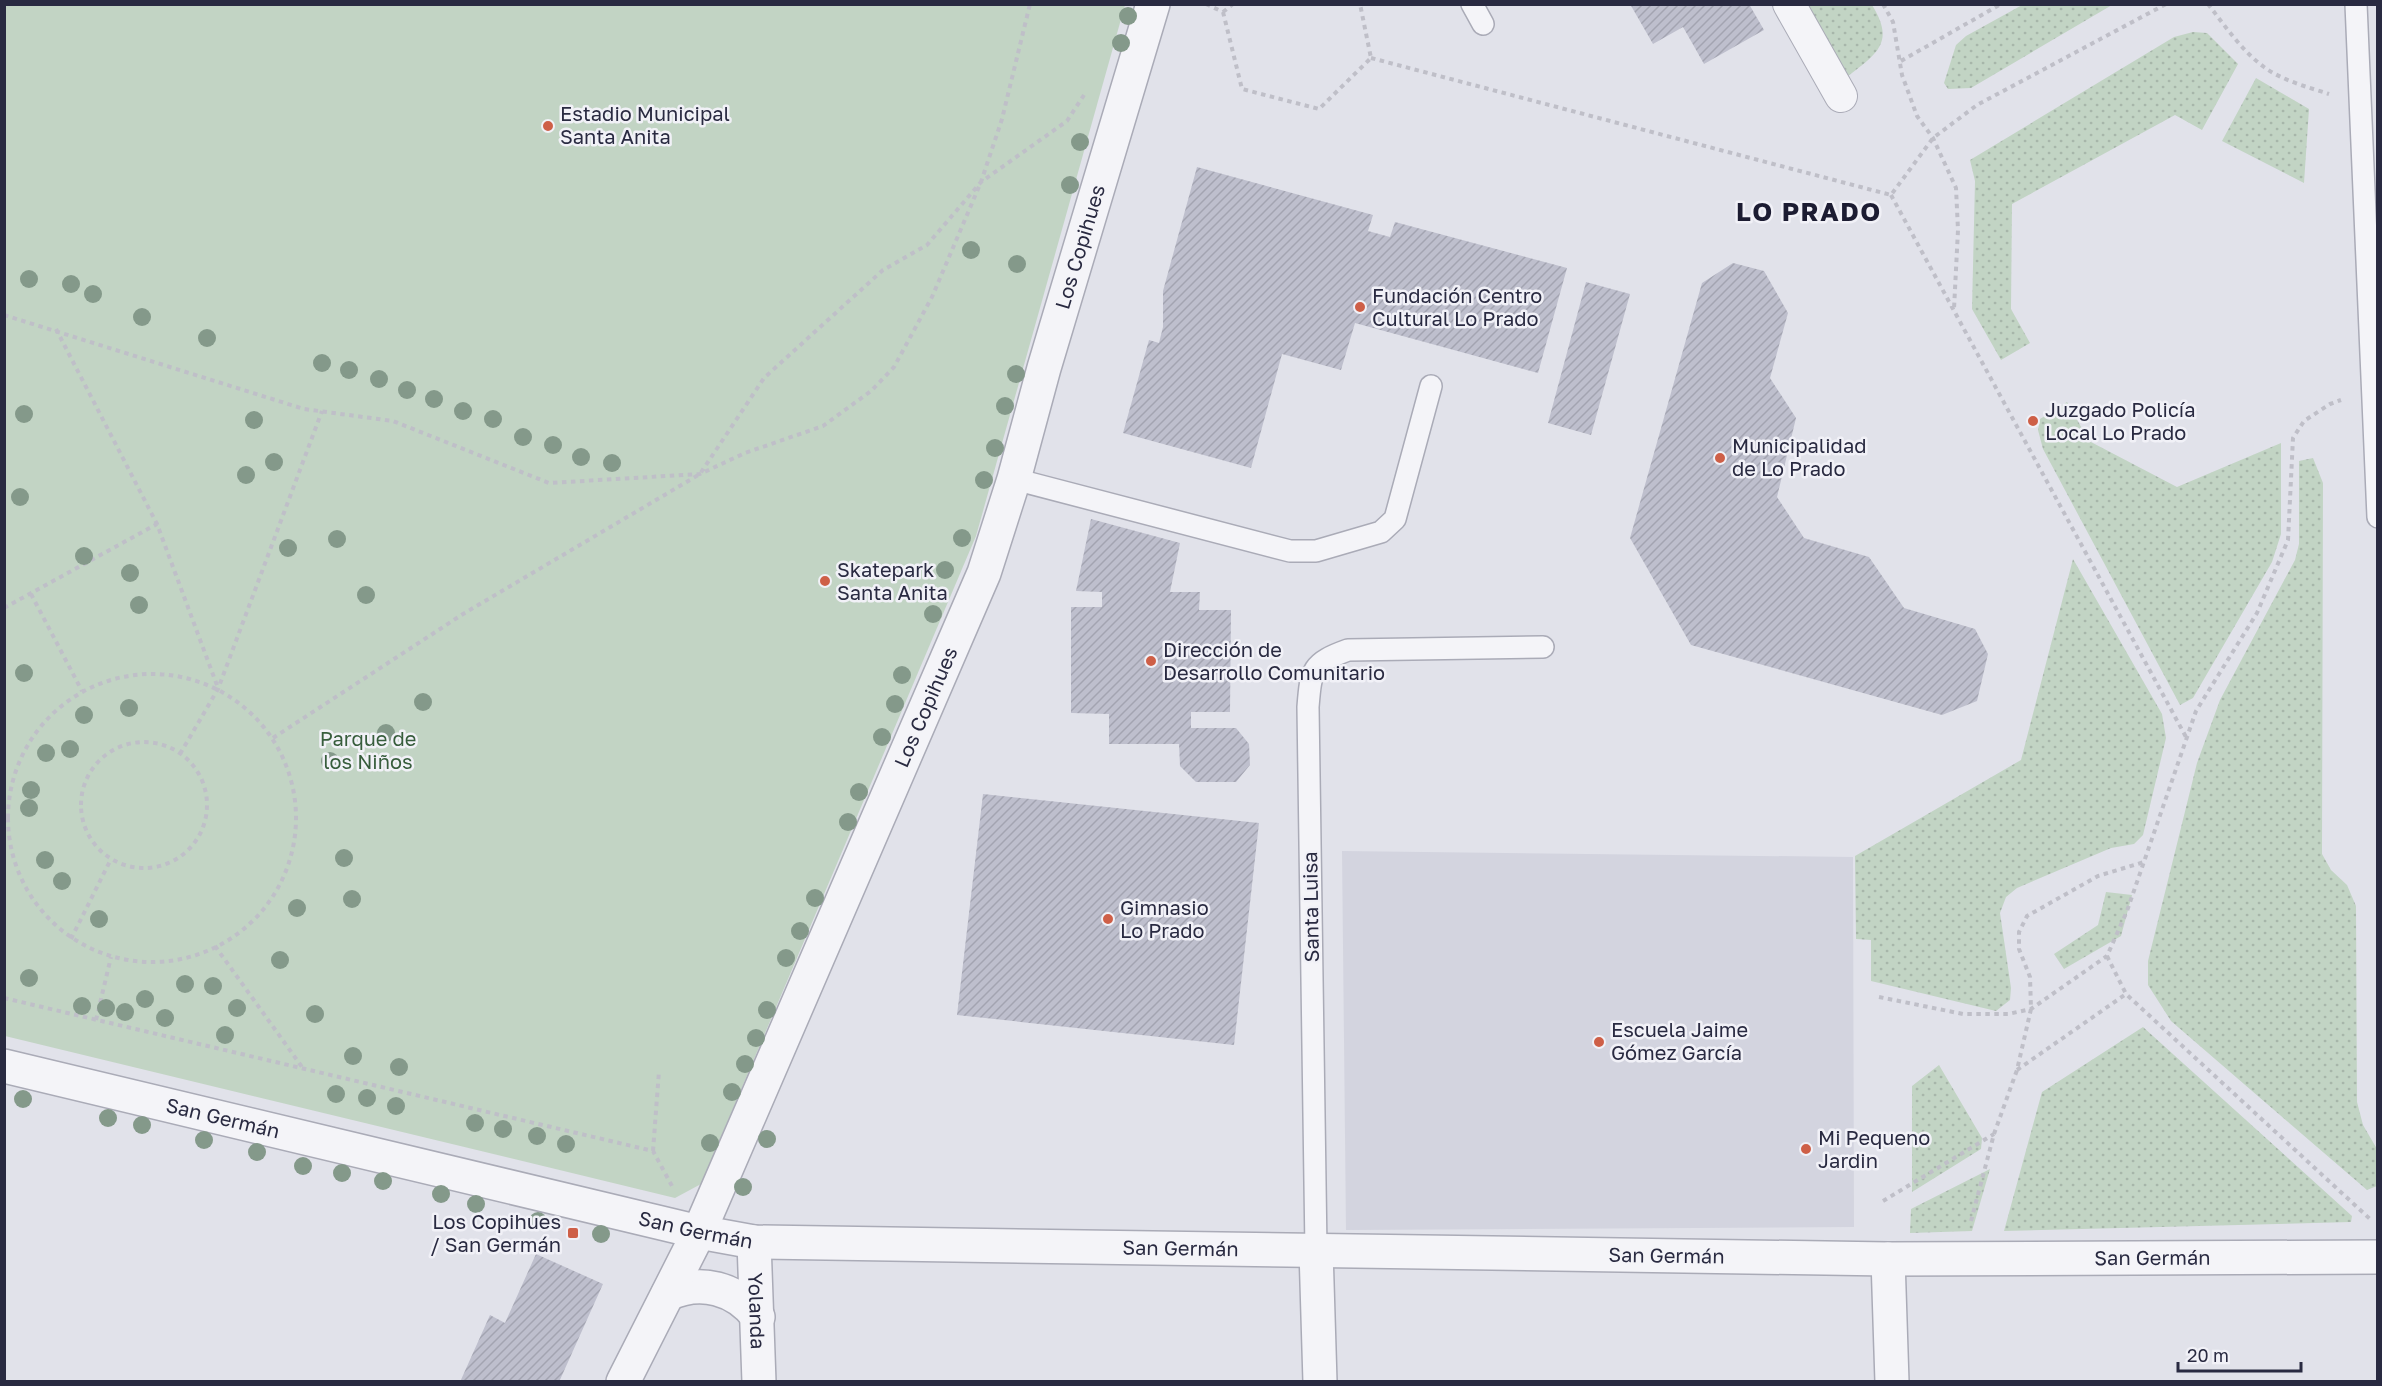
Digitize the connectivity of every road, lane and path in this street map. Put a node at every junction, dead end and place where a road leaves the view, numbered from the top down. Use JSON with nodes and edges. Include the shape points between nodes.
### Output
{"nodes":[{"id":1,"x":1030,"y":4,"type":"edge"},
{"id":2,"x":1153,"y":4,"type":"edge"},
{"id":3,"x":1206,"y":4,"type":"edge"},
{"id":4,"x":1233,"y":4,"type":"edge"},
{"id":5,"x":1360,"y":4,"type":"edge"},
{"id":6,"x":1472,"y":4,"type":"edge"},
{"id":7,"x":1789,"y":4,"type":"edge"},
{"id":8,"x":1882,"y":4,"type":"edge"},
{"id":9,"x":2001,"y":4,"type":"edge"},
{"id":10,"x":2166,"y":4,"type":"edge"},
{"id":11,"x":2208,"y":4,"type":"edge"},
{"id":12,"x":2356,"y":4,"type":"edge"},
{"id":13,"x":1223,"y":12,"type":"junction"},
{"id":14,"x":1483,"y":24,"type":"dead end"},
{"id":15,"x":1371,"y":58,"type":"junction"},
{"id":16,"x":1901,"y":61,"type":"junction"},
{"id":17,"x":1086,"y":91,"type":"dead end"},
{"id":18,"x":2360,"y":95,"type":"junction"},
{"id":19,"x":1841,"y":96,"type":"dead end"},
{"id":20,"x":1933,"y":138,"type":"junction"},
{"id":21,"x":2370,"y":142,"type":"edge"},
{"id":22,"x":981,"y":182,"type":"junction"},
{"id":23,"x":1891,"y":195,"type":"junction"},
{"id":24,"x":1954,"y":310,"type":"junction"},
{"id":25,"x":4,"y":315,"type":"edge"},
{"id":26,"x":56,"y":329,"type":"junction"},
{"id":27,"x":1431,"y":386,"type":"dead end"},
{"id":28,"x":2373,"y":389,"type":"junction"},
{"id":29,"x":322,"y":411,"type":"junction"},
{"id":30,"x":699,"y":474,"type":"junction"},
{"id":31,"x":1014,"y":479,"type":"junction"},
{"id":32,"x":2378,"y":518,"type":"edge"},
{"id":33,"x":157,"y":524,"type":"junction"},
{"id":34,"x":31,"y":594,"type":"junction"},
{"id":35,"x":4,"y":608,"type":"edge"},
{"id":36,"x":1543,"y":647,"type":"dead end"},
{"id":37,"x":218,"y":689,"type":"junction"},
{"id":38,"x":82,"y":691,"type":"junction"},
{"id":39,"x":2186,"y":737,"type":"junction"},
{"id":40,"x":273,"y":738,"type":"junction"},
{"id":41,"x":180,"y":754,"type":"junction"},
{"id":42,"x":111,"y":859,"type":"junction"},
{"id":43,"x":2144,"y":862,"type":"junction"},
{"id":44,"x":71,"y":939,"type":"junction"},
{"id":45,"x":215,"y":946,"type":"junction"},
{"id":46,"x":2107,"y":956,"type":"junction"},
{"id":47,"x":111,"y":957,"type":"junction"},
{"id":48,"x":2126,"y":994,"type":"junction"},
{"id":49,"x":1879,"y":997,"type":"dead end"},
{"id":50,"x":4,"y":998,"type":"edge"},
{"id":51,"x":2031,"y":1009,"type":"junction"},
{"id":52,"x":96,"y":1020,"type":"junction"},
{"id":53,"x":4,"y":1066,"type":"edge"},
{"id":54,"x":303,"y":1068,"type":"junction"},
{"id":55,"x":2017,"y":1070,"type":"junction"},
{"id":56,"x":659,"y":1071,"type":"dead end"},
{"id":57,"x":1995,"y":1134,"type":"junction"},
{"id":58,"x":653,"y":1150,"type":"junction"},
{"id":59,"x":713,"y":1199,"type":"junction"},
{"id":60,"x":1883,"y":1201,"type":"dead end"},
{"id":61,"x":2378,"y":1226,"type":"edge"},
{"id":62,"x":699,"y":1232,"type":"junction"},
{"id":63,"x":754,"y":1242,"type":"junction"},
{"id":64,"x":1316,"y":1250,"type":"junction"},
{"id":65,"x":2378,"y":1257,"type":"edge"},
{"id":66,"x":1961,"y":1259,"type":"junction"},
{"id":67,"x":1888,"y":1260,"type":"junction"},
{"id":68,"x":668,"y":1294,"type":"junction"},
{"id":69,"x":758,"y":1317,"type":"junction"},
{"id":70,"x":623,"y":1382,"type":"edge"},
{"id":71,"x":759,"y":1382,"type":"edge"},
{"id":72,"x":1320,"y":1382,"type":"edge"},
{"id":73,"x":1892,"y":1382,"type":"edge"}],
"edges":[{"from":1,"to":22,"type":"path","via":[[1002,119]]},
{"from":2,"to":31,"type":"street","name":"Los Copihues"},
{"from":3,"to":13,"type":"path"},
{"from":4,"to":13,"type":"path"},
{"from":5,"to":15,"type":"path"},
{"from":6,"to":14,"type":"lane"},
{"from":7,"to":19,"type":"street"},
{"from":8,"to":16,"type":"path","via":[[1893,22]]},
{"from":9,"to":16,"type":"path"},
{"from":10,"to":20,"type":"path","via":[[1977,105]]},
{"from":11,"to":18,"type":"path","via":[[2246,51],[2266,68],[2331,94]]},
{"from":12,"to":18,"type":"lane"},
{"from":13,"to":15,"type":"path","via":[[1242,89],[1319,109]]},
{"from":15,"to":23,"type":"path"},
{"from":16,"to":20,"type":"path","via":[[1917,116]]},
{"from":17,"to":22,"type":"path","via":[[1067,121]]},
{"from":18,"to":21,"type":"lane"},
{"from":20,"to":23,"type":"path"},
{"from":20,"to":24,"type":"path","via":[[1956,188],[1958,202]]},
{"from":21,"to":28,"type":"lane"},
{"from":22,"to":30,"type":"path","via":[[927,245],[883,270],[764,378]]},
{"from":22,"to":30,"type":"path","via":[[932,297],[894,367],[870,391],[823,426]]},
{"from":23,"to":24,"type":"path"},
{"from":24,"to":39,"type":"path"},
{"from":25,"to":26,"type":"path"},
{"from":26,"to":29,"type":"path","via":[[304,409]]},
{"from":26,"to":33,"type":"path"},
{"from":27,"to":31,"type":"lane","via":[[1395,519],[1381,532],[1316,551],[1290,551]]},
{"from":28,"to":32,"type":"lane"},
{"from":28,"to":39,"type":"path","via":[[2330,404],[2304,422],[2293,438],[2288,540],[2257,613],[2196,711]]},
{"from":29,"to":30,"type":"path","via":[[393,421],[549,483]]},
{"from":29,"to":37,"type":"path"},
{"from":30,"to":40,"type":"path","via":[[463,614]]},
{"from":31,"to":59,"type":"street","name":"Los Copihues","via":[[984,573]]},
{"from":33,"to":34,"type":"path"},
{"from":33,"to":37,"type":"path"},
{"from":34,"to":35,"type":"path"},
{"from":34,"to":38,"type":"path"},
{"from":36,"to":64,"type":"lane","name":"Santa Luisa","via":[[1348,650],[1324,659],[1311,674],[1308,707]]},
{"from":37,"to":38,"type":"path","via":[[185,676],[149,673],[114,678]]},
{"from":37,"to":40,"type":"path","via":[[239,702]]},
{"from":37,"to":41,"type":"path"},
{"from":38,"to":44,"type":"path","via":[[38,730],[18,764],[7,812],[14,861],[31,896]]},
{"from":39,"to":43,"type":"path"},
{"from":40,"to":45,"type":"path","via":[[291,778],[296,822],[288,865],[268,904],[237,935]]},
{"from":41,"to":42,"type":"path","via":[[202,778],[207,799],[206,819],[198,838],[186,853],[168,864],[129,867]]},
{"from":41,"to":42,"type":"path","via":[[150,742],[128,744],[108,753],[93,768],[84,787],[81,809],[96,846]]},
{"from":42,"to":44,"type":"path"},
{"from":43,"to":46,"type":"path"},
{"from":43,"to":51,"type":"path","via":[[2098,876],[2028,916],[2019,932],[2019,949],[2030,977]]},
{"from":44,"to":47,"type":"path"},
{"from":45,"to":47,"type":"path","via":[[198,955],[154,963]]},
{"from":45,"to":54,"type":"path"},
{"from":46,"to":48,"type":"path"},
{"from":46,"to":51,"type":"path"},
{"from":47,"to":52,"type":"path"},
{"from":48,"to":55,"type":"path"},
{"from":48,"to":61,"type":"path"},
{"from":49,"to":51,"type":"path","via":[[1963,1014],[2008,1014]]},
{"from":50,"to":52,"type":"path"},
{"from":51,"to":55,"type":"path"},
{"from":52,"to":54,"type":"path"},
{"from":53,"to":62,"type":"street","name":"San Germán"},
{"from":54,"to":58,"type":"path"},
{"from":55,"to":57,"type":"path"},
{"from":56,"to":58,"type":"path"},
{"from":57,"to":60,"type":"path"},
{"from":57,"to":66,"type":"path"},
{"from":58,"to":59,"type":"path","via":[[672,1186]]},
{"from":59,"to":62,"type":"street","name":"Los Copihues"},
{"from":62,"to":63,"type":"street","name":"San Germán"},
{"from":62,"to":68,"type":"street","name":"Los Copihues"},
{"from":63,"to":64,"type":"street","name":"San Germán"},
{"from":63,"to":69,"type":"street","name":"Yolanda"},
{"from":64,"to":67,"type":"street","name":"San Germán"},
{"from":64,"to":72,"type":"street","name":"Santa Luisa"},
{"from":65,"to":66,"type":"street","name":"San Germán"},
{"from":66,"to":67,"type":"street","name":"San Germán"},
{"from":67,"to":73,"type":"street"},
{"from":68,"to":69,"type":"street","via":[[684,1288],[716,1288],[746,1302]]},
{"from":68,"to":70,"type":"street","name":"Los Copihues"},
{"from":69,"to":71,"type":"street","name":"Yolanda"}]}
